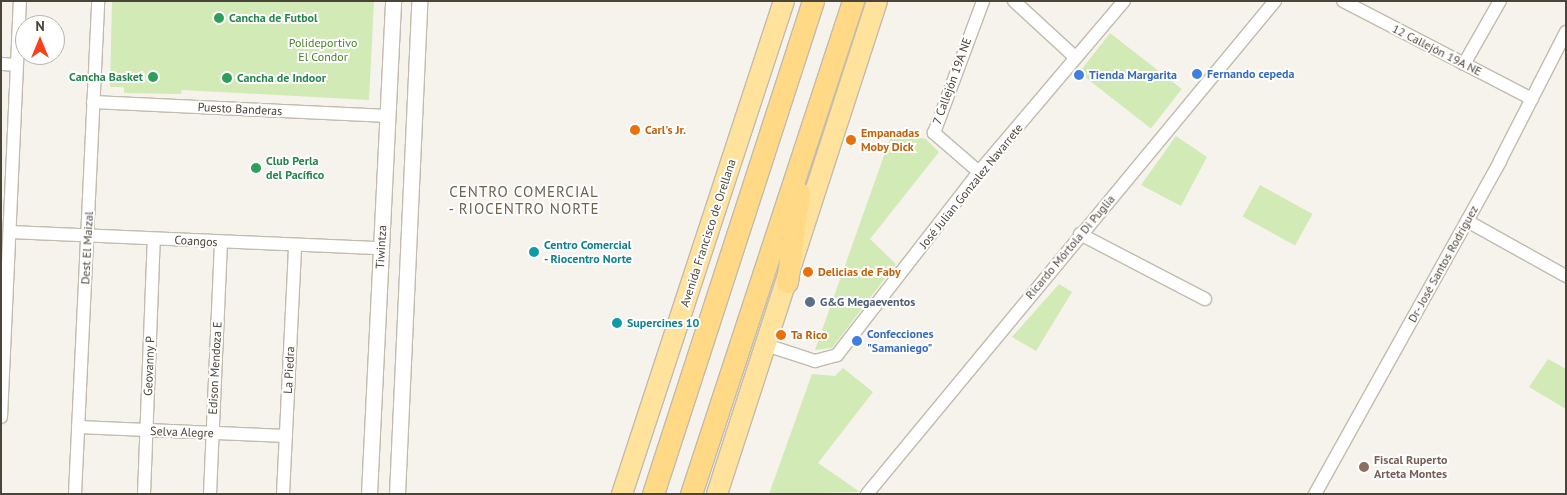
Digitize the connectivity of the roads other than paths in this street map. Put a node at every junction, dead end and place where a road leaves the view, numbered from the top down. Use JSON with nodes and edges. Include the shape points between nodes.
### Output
{"nodes":[{"id":1,"x":20,"y":1,"type":"edge"},
{"id":2,"x":98,"y":1,"type":"edge"},
{"id":3,"x":393,"y":1,"type":"edge"},
{"id":4,"x":419,"y":1,"type":"edge"},
{"id":5,"x":784,"y":1,"type":"edge"},
{"id":6,"x":813,"y":1,"type":"edge"},
{"id":7,"x":853,"y":1,"type":"edge"},
{"id":8,"x":878,"y":1,"type":"edge"},
{"id":9,"x":983,"y":1,"type":"edge"},
{"id":10,"x":1014,"y":1,"type":"edge"},
{"id":11,"x":1124,"y":1,"type":"edge"},
{"id":12,"x":1275,"y":1,"type":"edge"},
{"id":13,"x":1343,"y":1,"type":"edge"},
{"id":14,"x":1500,"y":1,"type":"edge"},
{"id":15,"x":19,"y":15,"type":"edge"},
{"id":16,"x":1566,"y":32,"type":"edge"},
{"id":17,"x":1075,"y":57,"type":"junction"},
{"id":18,"x":1,"y":64,"type":"edge"},
{"id":19,"x":1464,"y":64,"type":"junction"},
{"id":20,"x":15,"y":65,"type":"edge"},
{"id":21,"x":17,"y":65,"type":"edge"},
{"id":22,"x":1532,"y":99,"type":"junction"},
{"id":23,"x":93,"y":102,"type":"junction"},
{"id":24,"x":388,"y":116,"type":"junction"},
{"id":25,"x":807,"y":136,"type":"junction"},
{"id":26,"x":980,"y":172,"type":"junction"},
{"id":27,"x":1467,"y":221,"type":"junction"},
{"id":28,"x":10,"y":232,"type":"junction"},
{"id":29,"x":1080,"y":234,"type":"junction"},
{"id":30,"x":88,"y":237,"type":"junction"},
{"id":31,"x":154,"y":239,"type":"junction"},
{"id":32,"x":221,"y":242,"type":"junction"},
{"id":33,"x":294,"y":245,"type":"junction"},
{"id":34,"x":381,"y":248,"type":"junction"},
{"id":35,"x":1566,"y":276,"type":"edge"},
{"id":36,"x":787,"y":282,"type":"junction"},
{"id":37,"x":1205,"y":298,"type":"dead end"},
{"id":38,"x":766,"y":345,"type":"junction"},
{"id":39,"x":1,"y":416,"type":"edge"},
{"id":40,"x":78,"y":427,"type":"junction"},
{"id":41,"x":146,"y":430,"type":"junction"},
{"id":42,"x":212,"y":433,"type":"junction"},
{"id":43,"x":286,"y":436,"type":"junction"},
{"id":44,"x":74,"y":494,"type":"edge"},
{"id":45,"x":144,"y":494,"type":"edge"},
{"id":46,"x":210,"y":494,"type":"edge"},
{"id":47,"x":283,"y":494,"type":"edge"},
{"id":48,"x":370,"y":494,"type":"edge"},
{"id":49,"x":398,"y":494,"type":"edge"},
{"id":50,"x":622,"y":494,"type":"edge"},
{"id":51,"x":653,"y":494,"type":"edge"},
{"id":52,"x":691,"y":494,"type":"edge"},
{"id":53,"x":717,"y":494,"type":"edge"},
{"id":54,"x":867,"y":494,"type":"edge"},
{"id":55,"x":1315,"y":494,"type":"edge"}],
"edges":[{"from":1,"to":15,"type":"street"},
{"from":2,"to":23,"type":"street","name":"Dest El Maizal"},
{"from":3,"to":24,"type":"street","name":"Tiwintza"},
{"from":4,"to":49,"type":"street"},
{"from":5,"to":50,"type":"main road","name":"Avenida Francisco de Orellana"},
{"from":6,"to":51,"type":"highway"},
{"from":7,"to":25,"type":"highway"},
{"from":8,"to":36,"type":"main road"},
{"from":9,"to":26,"type":"street","name":"7 Callejón 19A NE","via":[[934,132]]},
{"from":10,"to":17,"type":"street"},
{"from":11,"to":17,"type":"street","name":"José Julian Gonzalez Navarrete"},
{"from":12,"to":29,"type":"street","name":"Ricardo Mórtola Di Puglia"},
{"from":13,"to":19,"type":"street","name":"12 Callejón 19A NE"},
{"from":14,"to":19,"type":"street"},
{"from":16,"to":22,"type":"street","name":"Dr- José Santos Rodríguez"},
{"from":17,"to":26,"type":"street","name":"José Julian Gonzalez Navarrete"},
{"from":18,"to":20,"type":"street"},
{"from":19,"to":22,"type":"street","name":"12 Callejón 19A NE"},
{"from":21,"to":28,"type":"street"},
{"from":22,"to":27,"type":"street","name":"Dr- José Santos Rodríguez"},
{"from":23,"to":24,"type":"street","name":"Puesto Banderas"},
{"from":23,"to":30,"type":"street","name":"Dest El Maizal"},
{"from":24,"to":34,"type":"street","name":"Tiwintza"},
{"from":25,"to":36,"type":"highway"},
{"from":25,"to":52,"type":"highway"},
{"from":26,"to":38,"type":"street","name":"José Julian Gonzalez Navarrete","via":[[838,355],[815,361]]},
{"from":27,"to":35,"type":"street"},
{"from":27,"to":55,"type":"street","name":"Dr- José Santos Rodríguez"},
{"from":28,"to":30,"type":"street","name":"Coangos"},
{"from":28,"to":39,"type":"street"},
{"from":29,"to":37,"type":"street"},
{"from":29,"to":54,"type":"street","name":"Ricardo Mórtola Di Puglia"},
{"from":30,"to":31,"type":"street","name":"Coangos"},
{"from":30,"to":40,"type":"street","name":"Dest El Maizal"},
{"from":31,"to":32,"type":"street","name":"Coangos"},
{"from":31,"to":41,"type":"street","name":"Geovanny P"},
{"from":32,"to":33,"type":"street","name":"Coangos"},
{"from":32,"to":42,"type":"street","name":"Edison Mendoza E"},
{"from":33,"to":34,"type":"street","name":"Coangos"},
{"from":33,"to":43,"type":"street","name":"La Piedra"},
{"from":34,"to":48,"type":"street","name":"Tiwintza"},
{"from":36,"to":38,"type":"main road"},
{"from":38,"to":53,"type":"main road"},
{"from":40,"to":41,"type":"street","name":"Selva Alegre"},
{"from":40,"to":44,"type":"street","name":"Dest El Maizal"},
{"from":41,"to":42,"type":"street","name":"Selva Alegre"},
{"from":41,"to":45,"type":"street","name":"Geovanny P"},
{"from":42,"to":43,"type":"street","name":"Selva Alegre"},
{"from":42,"to":46,"type":"street","name":"Edison Mendoza E"},
{"from":43,"to":47,"type":"street","name":"La Piedra"}]}
